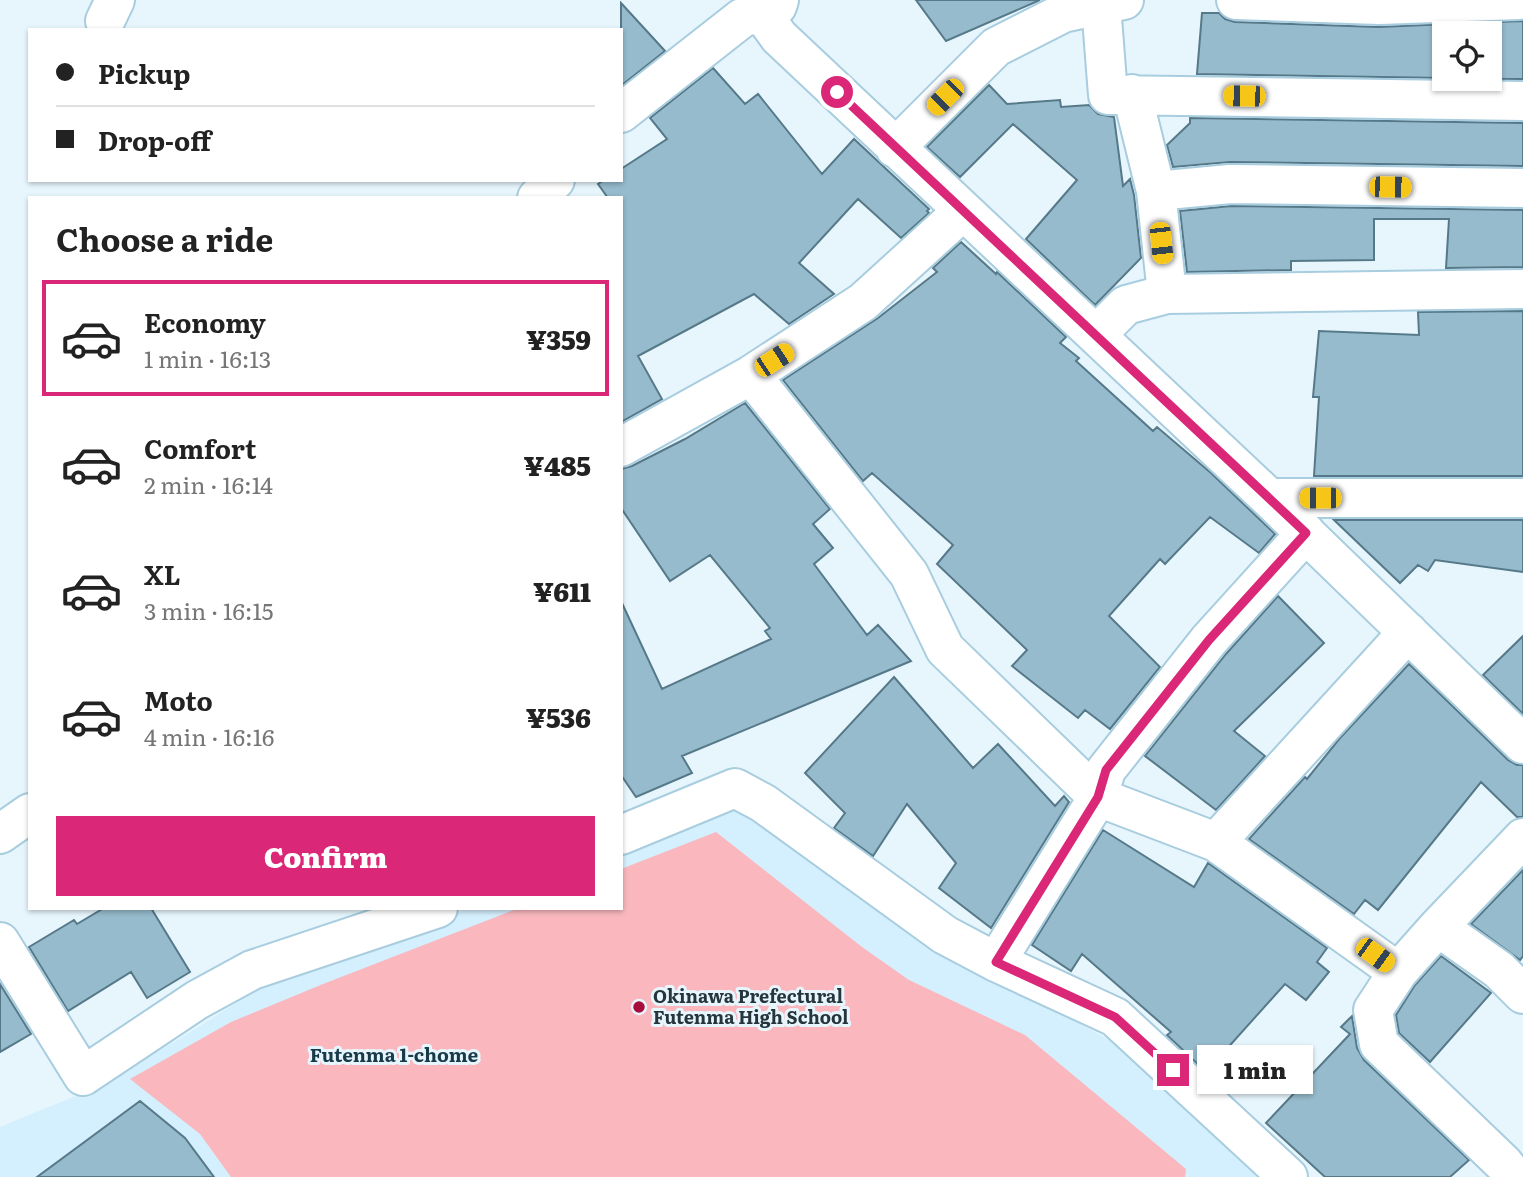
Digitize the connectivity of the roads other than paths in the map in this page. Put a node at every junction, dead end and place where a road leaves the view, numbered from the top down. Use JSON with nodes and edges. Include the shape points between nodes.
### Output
{"nodes":[{"id":1,"x":1236,"y":0,"type":"edge"},
{"id":2,"x":1519,"y":0,"type":"edge"},
{"id":3,"x":1115,"y":1,"type":"edge"},
{"id":4,"x":1387,"y":2,"type":"edge"},
{"id":5,"x":760,"y":6,"type":"edge"},
{"id":6,"x":1132,"y":94,"type":"junction"},
{"id":7,"x":1523,"y":101,"type":"edge"},
{"id":8,"x":623,"y":111,"type":"edge"},
{"id":9,"x":895,"y":148,"type":"junction"},
{"id":10,"x":553,"y":182,"type":"edge"},
{"id":11,"x":1523,"y":188,"type":"edge"},
{"id":12,"x":1156,"y":191,"type":"junction"},
{"id":13,"x":539,"y":196,"type":"edge"},
{"id":14,"x":963,"y":211,"type":"junction"},
{"id":15,"x":1523,"y":289,"type":"edge"},
{"id":16,"x":1167,"y":294,"type":"junction"},
{"id":17,"x":1096,"y":335,"type":"junction"},
{"id":18,"x":751,"y":374,"type":"junction"},
{"id":19,"x":623,"y":446,"type":"edge"},
{"id":20,"x":1269,"y":498,"type":"junction"},
{"id":21,"x":1523,"y":498,"type":"edge"},
{"id":22,"x":1306,"y":533,"type":"junction"},
{"id":23,"x":1408,"y":632,"type":"junction"},
{"id":24,"x":1523,"y":744,"type":"edge"},
{"id":25,"x":1098,"y":797,"type":"junction"},
{"id":26,"x":28,"y":814,"type":"edge"},
{"id":27,"x":0,"y":834,"type":"edge"},
{"id":28,"x":623,"y":834,"type":"edge"},
{"id":29,"x":1523,"y":838,"type":"edge"},
{"id":30,"x":1216,"y":842,"type":"junction"},
{"id":31,"x":432,"y":910,"type":"edge"},
{"id":32,"x":1438,"y":927,"type":"junction"},
{"id":33,"x":0,"y":942,"type":"edge"},
{"id":34,"x":996,"y":962,"type":"junction"},
{"id":35,"x":1398,"y":972,"type":"junction"},
{"id":36,"x":1523,"y":994,"type":"edge"},
{"id":37,"x":1288,"y":1177,"type":"edge"},
{"id":38,"x":1514,"y":1177,"type":"edge"}],
"edges":[{"from":1,"to":4,"type":"street"},
{"from":2,"to":4,"type":"street"},
{"from":3,"to":6,"type":"street","via":[[1108,94]]},
{"from":3,"to":9,"type":"street","via":[[1063,13],[996,47]]},
{"from":5,"to":8,"type":"street"},
{"from":5,"to":9,"type":"street","via":[[779,37]]},
{"from":6,"to":7,"type":"street"},
{"from":6,"to":12,"type":"street"},
{"from":9,"to":14,"type":"street"},
{"from":10,"to":13,"type":"street"},
{"from":11,"to":12,"type":"street","via":[[1230,184]]},
{"from":12,"to":16,"type":"street"},
{"from":14,"to":17,"type":"street"},
{"from":14,"to":18,"type":"street","via":[[863,302]]},
{"from":15,"to":16,"type":"street"},
{"from":16,"to":17,"type":"street","via":[[1126,305]]},
{"from":17,"to":20,"type":"street"},
{"from":18,"to":19,"type":"street"},
{"from":18,"to":25,"type":"street","via":[[909,574],[945,649]]},
{"from":20,"to":21,"type":"street"},
{"from":20,"to":22,"type":"street"},
{"from":22,"to":23,"type":"street"},
{"from":22,"to":25,"type":"street","via":[[1209,640],[1106,770]]},
{"from":23,"to":24,"type":"street"},
{"from":23,"to":30,"type":"street"},
{"from":25,"to":30,"type":"street"},
{"from":25,"to":34,"type":"street"},
{"from":26,"to":27,"type":"street"},
{"from":28,"to":34,"type":"street","via":[[736,788],[945,935]]},
{"from":29,"to":32,"type":"street"},
{"from":30,"to":35,"type":"street"},
{"from":31,"to":33,"type":"street","via":[[252,970],[197,1000],[83,1076]]},
{"from":32,"to":35,"type":"street"},
{"from":32,"to":36,"type":"street","via":[[1499,970]]},
{"from":34,"to":37,"type":"street","via":[[1115,1017]]},
{"from":35,"to":38,"type":"street","via":[[1373,1010],[1379,1044]]}]}
